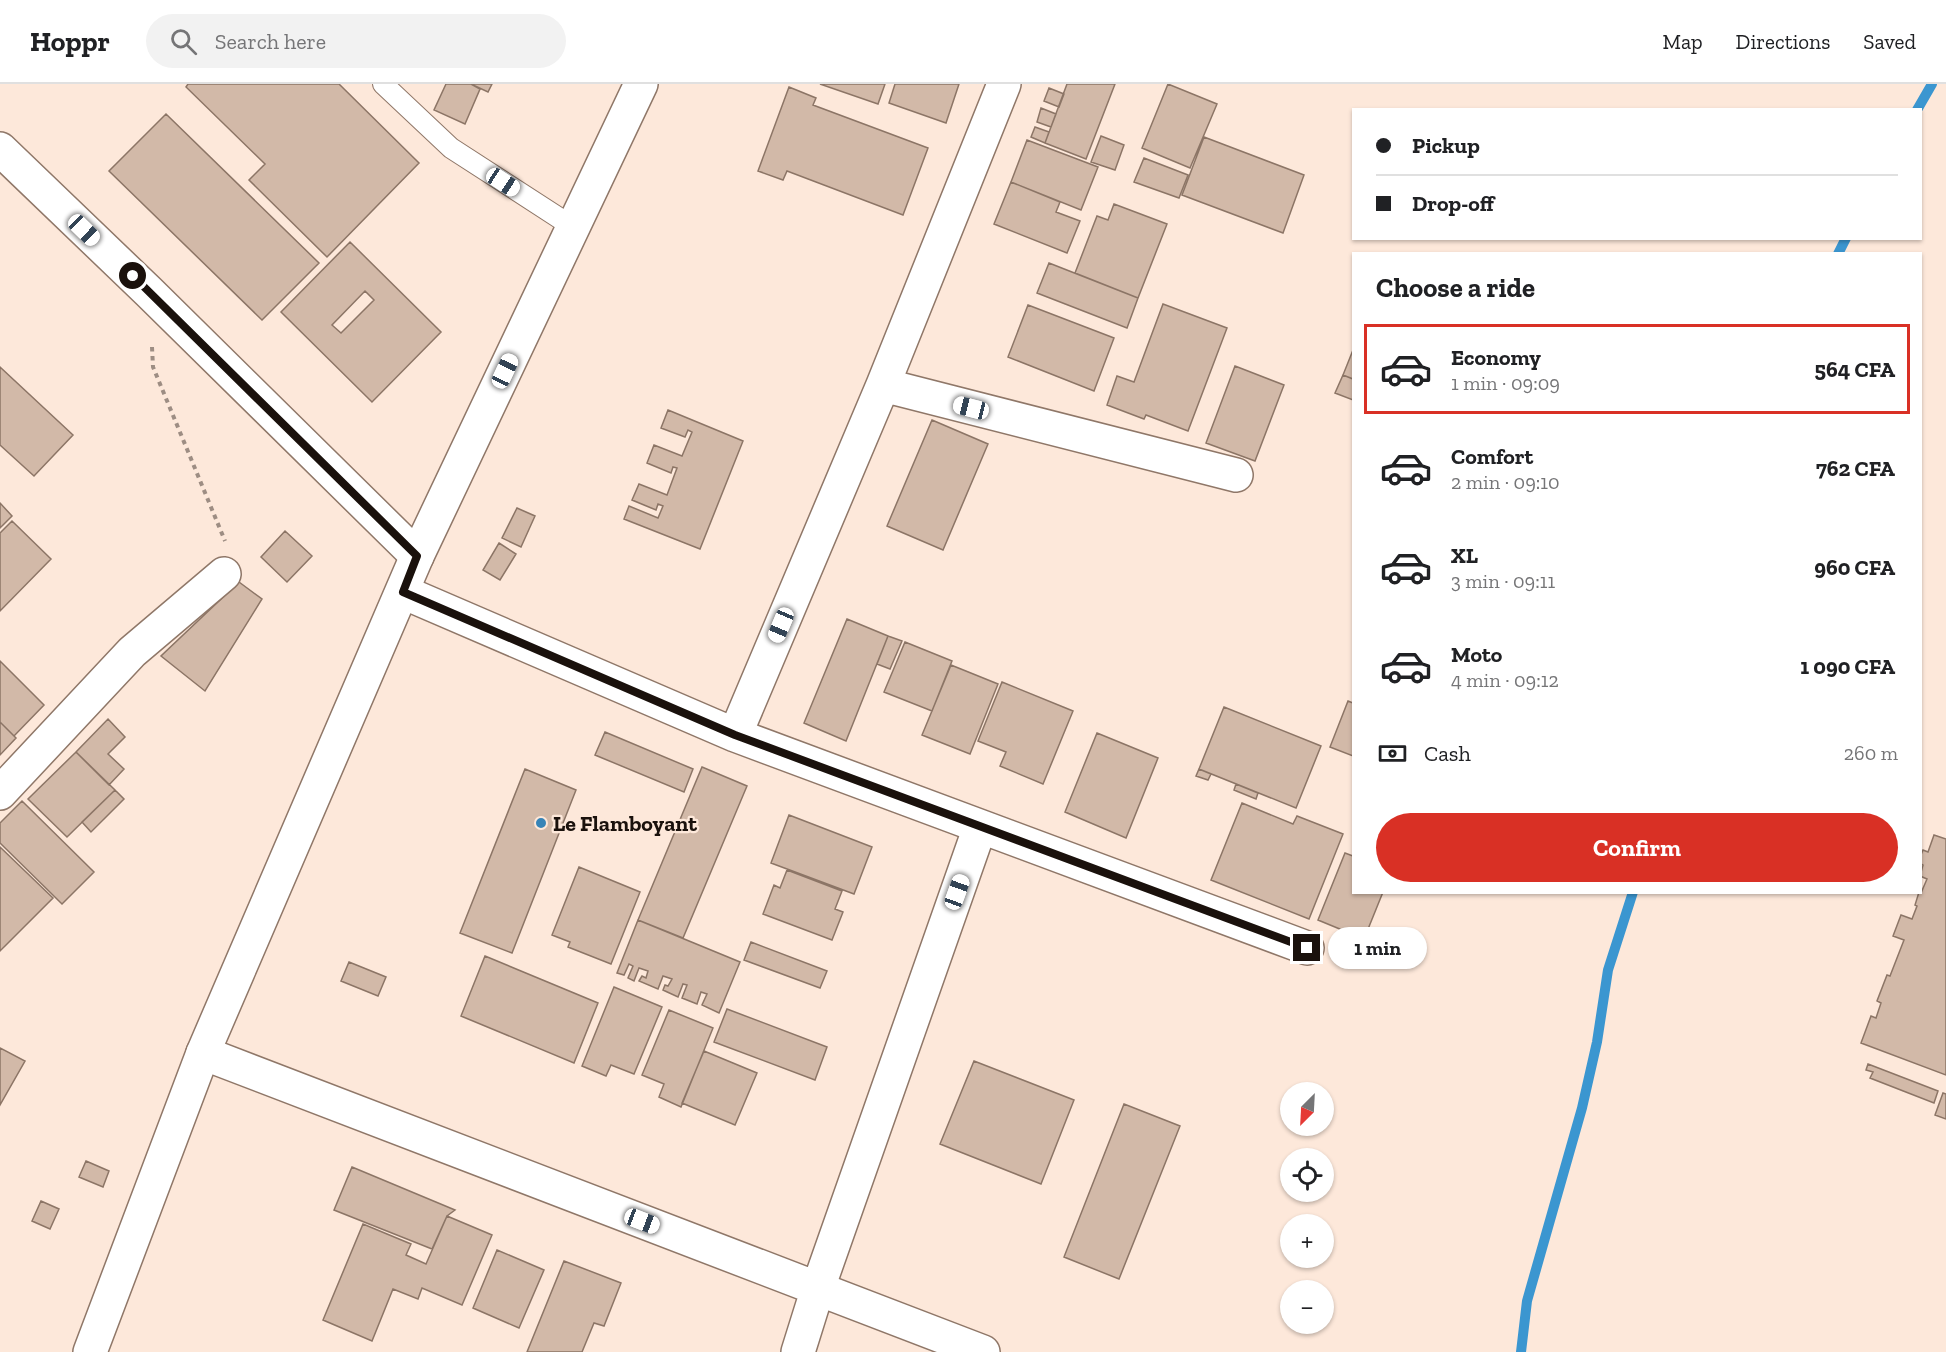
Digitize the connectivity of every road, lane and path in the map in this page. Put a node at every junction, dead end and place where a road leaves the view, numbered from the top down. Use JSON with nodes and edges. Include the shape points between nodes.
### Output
{"nodes":[{"id":1,"x":383,"y":84,"type":"edge"},
{"id":2,"x":641,"y":84,"type":"edge"},
{"id":3,"x":1004,"y":84,"type":"edge"},
{"id":4,"x":0,"y":149,"type":"edge"},
{"id":5,"x":573,"y":227,"type":"junction"},
{"id":6,"x":152,"y":345,"type":"dead end"},
{"id":7,"x":883,"y":385,"type":"junction"},
{"id":8,"x":1236,"y":476,"type":"dead end"},
{"id":9,"x":417,"y":556,"type":"junction"},
{"id":10,"x":224,"y":574,"type":"joint"},
{"id":11,"x":403,"y":592,"type":"junction"},
{"id":12,"x":735,"y":735,"type":"junction"},
{"id":13,"x":0,"y":792,"type":"edge"},
{"id":14,"x":980,"y":827,"type":"junction"},
{"id":15,"x":1307,"y":948,"type":"dead end"},
{"id":16,"x":203,"y":1053,"type":"junction"},
{"id":17,"x":818,"y":1288,"type":"junction"},
{"id":18,"x":90,"y":1352,"type":"edge"},
{"id":19,"x":798,"y":1352,"type":"edge"},
{"id":20,"x":983,"y":1352,"type":"edge"}],
"edges":[{"from":1,"to":5,"type":"lane","via":[[451,148]]},
{"from":2,"to":5,"type":"street"},
{"from":3,"to":7,"type":"street"},
{"from":4,"to":9,"type":"street"},
{"from":5,"to":9,"type":"street"},
{"from":6,"to":10,"type":"path","via":[[153,367],[225,539]]},
{"from":7,"to":8,"type":"street"},
{"from":7,"to":12,"type":"street"},
{"from":9,"to":11,"type":"street"},
{"from":10,"to":13,"type":"street","via":[[132,652]]},
{"from":11,"to":12,"type":"street"},
{"from":11,"to":16,"type":"street"},
{"from":12,"to":14,"type":"street"},
{"from":14,"to":15,"type":"street"},
{"from":14,"to":17,"type":"street"},
{"from":16,"to":17,"type":"street"},
{"from":16,"to":18,"type":"street"},
{"from":17,"to":19,"type":"street"},
{"from":17,"to":20,"type":"street"}]}
